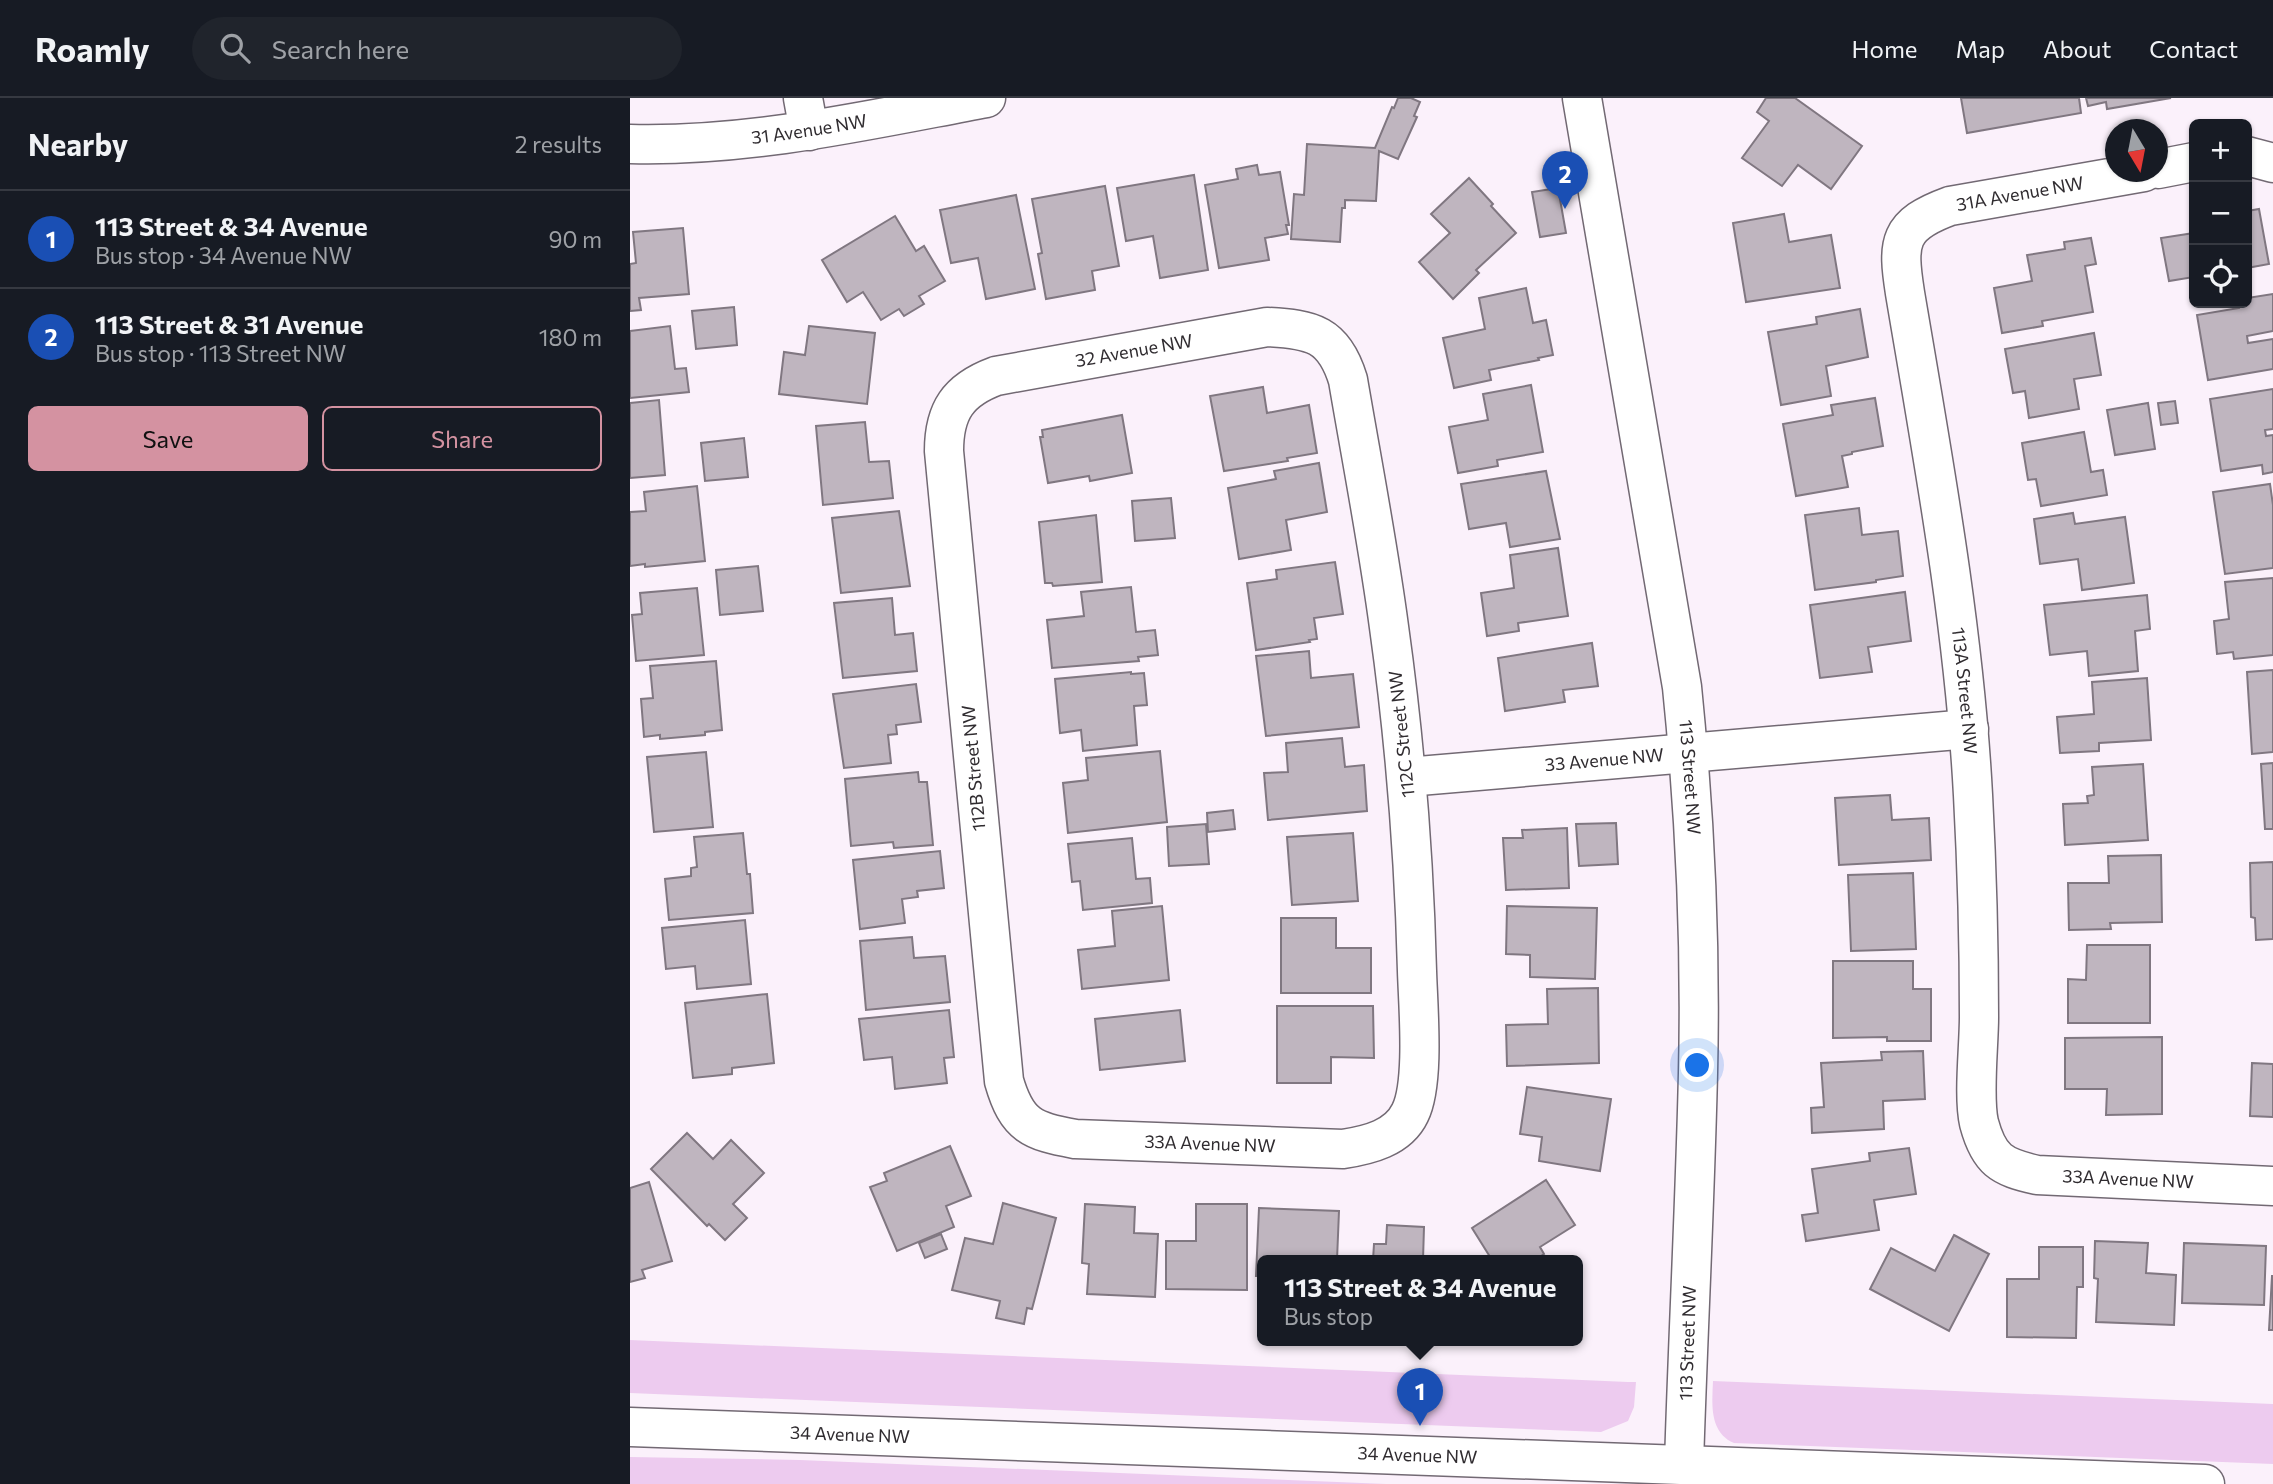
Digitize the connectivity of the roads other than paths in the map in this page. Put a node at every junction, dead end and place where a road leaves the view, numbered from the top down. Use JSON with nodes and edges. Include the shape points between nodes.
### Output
{"nodes":[{"id":1,"x":986,"y":98,"type":"edge"},
{"id":2,"x":1582,"y":98,"type":"edge"},
{"id":3,"x":806,"y":114,"type":"edge"},
{"id":4,"x":630,"y":144,"type":"edge"},
{"id":5,"x":2252,"y":157,"type":"edge"},
{"id":6,"x":2189,"y":163,"type":"edge"},
{"id":7,"x":2273,"y":163,"type":"edge"},
{"id":8,"x":2168,"y":167,"type":"edge"},
{"id":9,"x":2105,"y":179,"type":"edge"},
{"id":10,"x":1905,"y":234,"type":"joint"},
{"id":11,"x":1323,"y":339,"type":"joint"},
{"id":12,"x":954,"y":407,"type":"joint"},
{"id":13,"x":1969,"y":729,"type":"junction"},
{"id":14,"x":1689,"y":754,"type":"junction"},
{"id":15,"x":1407,"y":777,"type":"junction"},
{"id":16,"x":1028,"y":1125,"type":"joint"},
{"id":17,"x":1393,"y":1133,"type":"joint"},
{"id":18,"x":1990,"y":1151,"type":"joint"},
{"id":19,"x":2273,"y":1186,"type":"edge"},
{"id":20,"x":630,"y":1427,"type":"edge"},
{"id":21,"x":1684,"y":1464,"type":"junction"},
{"id":22,"x":2205,"y":1484,"type":"edge"}],
"edges":[{"from":1,"to":3,"type":"street","name":"31 Avenue NW"},
{"from":2,"to":14,"type":"street","name":"113 Street NW","via":[[1682,687]]},
{"from":3,"to":4,"type":"street","name":"31 Avenue NW","via":[[702,144]]},
{"from":5,"to":7,"type":"street"},
{"from":6,"to":8,"type":"street"},
{"from":9,"to":10,"type":"street","name":"31A Avenue NW","via":[[1950,206],[1931,213]]},
{"from":10,"to":13,"type":"street","name":"113A Street NW","via":[[1901,270],[1957,624]]},
{"from":11,"to":12,"type":"street","name":"32 Avenue NW","via":[[1306,331],[1267,327],[996,376],[964,393]]},
{"from":11,"to":15,"type":"street","name":"112C Street NW","via":[[1336,351],[1348,380],[1389,624]]},
{"from":12,"to":16,"type":"street","name":"112B Street NW","via":[[945,429],[944,452],[1004,1081]]},
{"from":13,"to":14,"type":"street","name":"33 Avenue NW"},
{"from":13,"to":18,"type":"street","name":"113A Street NW","via":[[1978,954],[1978,1111]]},
{"from":14,"to":15,"type":"street","name":"33 Avenue NW"},
{"from":14,"to":21,"type":"street","name":"113 Street NW","via":[[1698,927],[1698,1072]]},
{"from":15,"to":17,"type":"street","name":"112C Street NW","via":[[1418,1080],[1410,1113]]},
{"from":16,"to":17,"type":"street","name":"33A Avenue NW","via":[[1075,1139],[1343,1149]]},
{"from":18,"to":19,"type":"street","name":"33A Avenue NW","via":[[2002,1164],[2037,1175]]},
{"from":20,"to":21,"type":"street","name":"34 Avenue NW"},
{"from":21,"to":22,"type":"street","name":"34 Avenue NW"}]}
